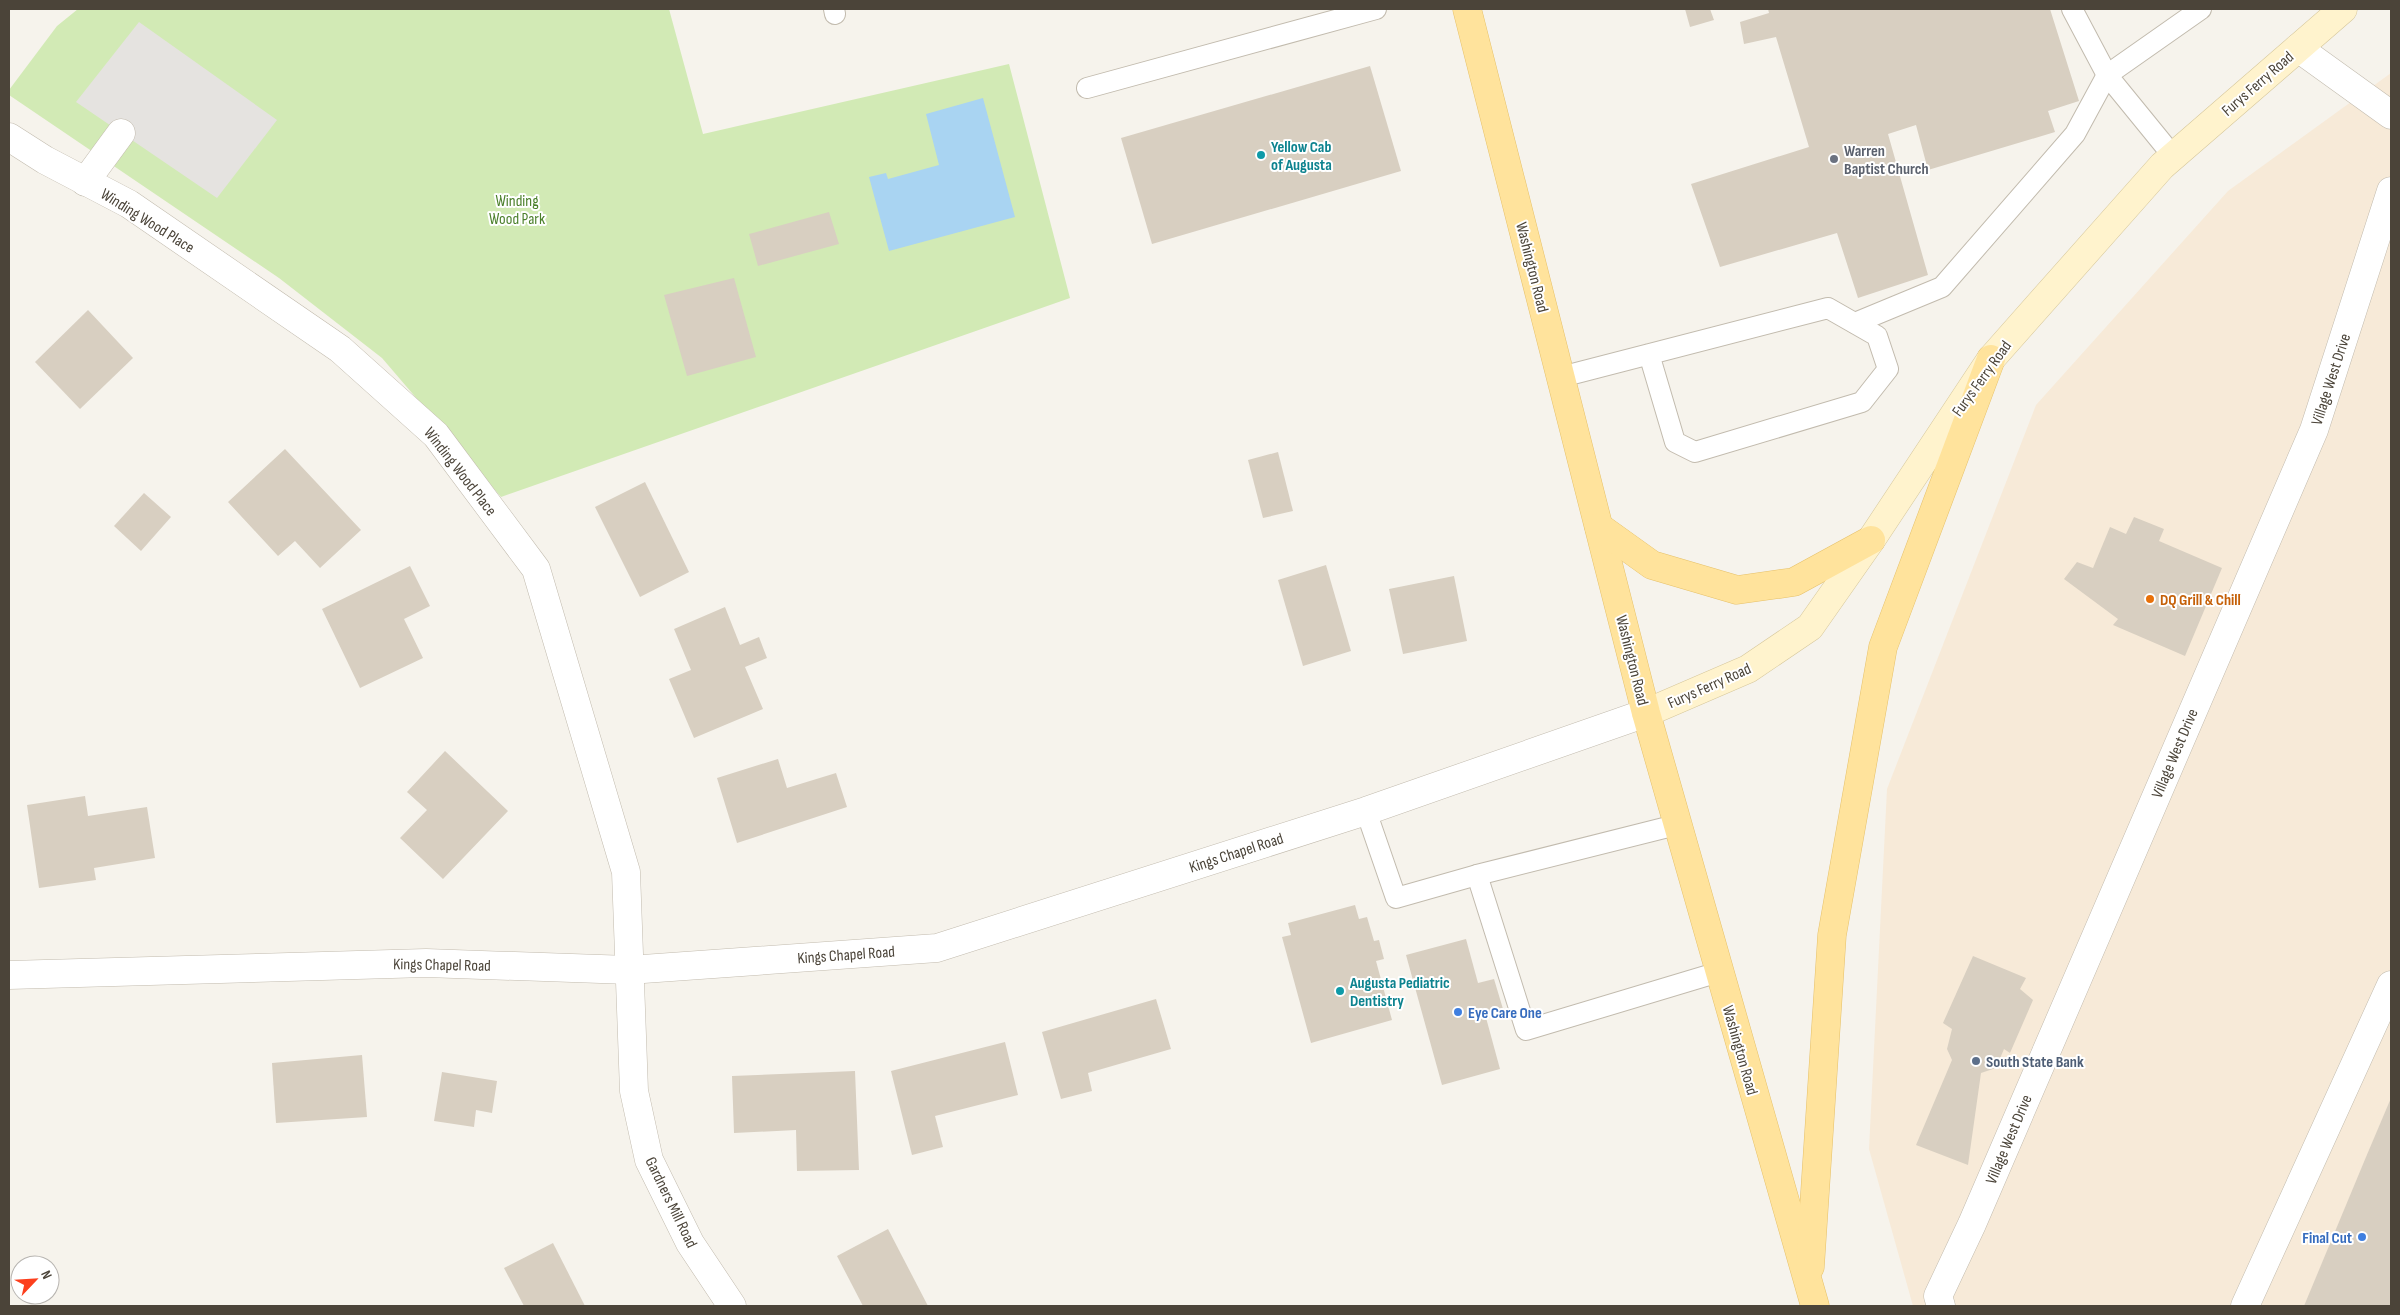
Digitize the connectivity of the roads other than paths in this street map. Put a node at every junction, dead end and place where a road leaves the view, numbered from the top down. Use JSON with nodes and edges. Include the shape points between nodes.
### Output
{"nodes":[{"id":1,"x":1376,"y":9,"type":"edge"},
{"id":2,"x":1467,"y":9,"type":"edge"},
{"id":3,"x":2072,"y":9,"type":"edge"},
{"id":4,"x":2201,"y":9,"type":"edge"},
{"id":5,"x":2343,"y":9,"type":"edge"},
{"id":6,"x":2298,"y":48,"type":"junction"},
{"id":7,"x":2107,"y":75,"type":"junction"},
{"id":8,"x":1087,"y":88,"type":"dead end"},
{"id":9,"x":2391,"y":115,"type":"edge"},
{"id":10,"x":121,"y":133,"type":"dead end"},
{"id":11,"x":9,"y":137,"type":"edge"},
{"id":12,"x":2173,"y":156,"type":"junction"},
{"id":13,"x":86,"y":182,"type":"junction"},
{"id":14,"x":2391,"y":191,"type":"edge"},
{"id":15,"x":1855,"y":323,"type":"junction"},
{"id":16,"x":1649,"y":354,"type":"junction"},
{"id":17,"x":1992,"y":359,"type":"junction"},
{"id":18,"x":1561,"y":377,"type":"junction"},
{"id":19,"x":1599,"y":527,"type":"junction"},
{"id":20,"x":1871,"y":540,"type":"junction"},
{"id":21,"x":1646,"y":713,"type":"junction"},
{"id":22,"x":1366,"y":811,"type":"junction"},
{"id":23,"x":1676,"y":824,"type":"junction"},
{"id":24,"x":1477,"y":875,"type":"junction"},
{"id":25,"x":629,"y":970,"type":"junction"},
{"id":26,"x":1719,"y":972,"type":"junction"},
{"id":27,"x":9,"y":976,"type":"edge"},
{"id":28,"x":2391,"y":984,"type":"edge"},
{"id":29,"x":1812,"y":1296,"type":"edge"},
{"id":30,"x":732,"y":1306,"type":"edge"},
{"id":31,"x":1941,"y":1306,"type":"edge"},
{"id":32,"x":2245,"y":1306,"type":"edge"}],
"edges":[{"from":1,"to":8,"type":"lane"},
{"from":2,"to":18,"type":"main road","name":"Washington Road"},
{"from":3,"to":7,"type":"lane"},
{"from":4,"to":7,"type":"lane"},
{"from":5,"to":6,"type":"main road","name":"Furys Ferry Road"},
{"from":6,"to":9,"type":"street"},
{"from":6,"to":12,"type":"main road","name":"Furys Ferry Road"},
{"from":7,"to":12,"type":"lane"},
{"from":7,"to":15,"type":"lane","via":[[2075,134],[1942,287]]},
{"from":10,"to":13,"type":"street"},
{"from":11,"to":13,"type":"street","name":"Winding Wood Place"},
{"from":12,"to":17,"type":"main road","name":"Furys Ferry Road"},
{"from":13,"to":25,"type":"street","name":"Winding Wood Place","via":[[129,204],[340,349],[436,434],[536,570],[626,872]]},
{"from":14,"to":31,"type":"street","name":"Village West Drive","via":[[2314,430],[1972,1224],[1938,1296]]},
{"from":15,"to":16,"type":"lane","via":[[1828,308]]},
{"from":15,"to":16,"type":"lane","via":[[1877,336],[1888,369],[1862,402],[1695,452],[1675,442]]},
{"from":16,"to":18,"type":"lane"},
{"from":17,"to":20,"type":"main road","name":"Furys Ferry Road"},
{"from":17,"to":29,"type":"main road","via":[[1883,647],[1832,935]]},
{"from":18,"to":19,"type":"main road","name":"Washington Road"},
{"from":19,"to":20,"type":"main road","via":[[1652,565],[1736,590],[1794,582]]},
{"from":19,"to":21,"type":"main road","name":"Washington Road"},
{"from":20,"to":21,"type":"main road","name":"Furys Ferry Road","via":[[1810,627],[1748,669]]},
{"from":21,"to":22,"type":"street","name":"Kings Chapel Road"},
{"from":21,"to":23,"type":"main road","name":"Washington Road"},
{"from":22,"to":24,"type":"lane","via":[[1396,898]]},
{"from":22,"to":25,"type":"street","name":"Kings Chapel Road","via":[[937,948]]},
{"from":23,"to":24,"type":"lane"},
{"from":23,"to":26,"type":"main road","name":"Washington Road"},
{"from":24,"to":26,"type":"lane","via":[[1526,1030]]},
{"from":25,"to":27,"type":"street","name":"Kings Chapel Road","via":[[426,962]]},
{"from":25,"to":30,"type":"street","name":"Gardners Mill Road","via":[[634,1091],[649,1160],[690,1243]]},
{"from":26,"to":29,"type":"main road","name":"Washington Road"},
{"from":28,"to":32,"type":"street"}]}
